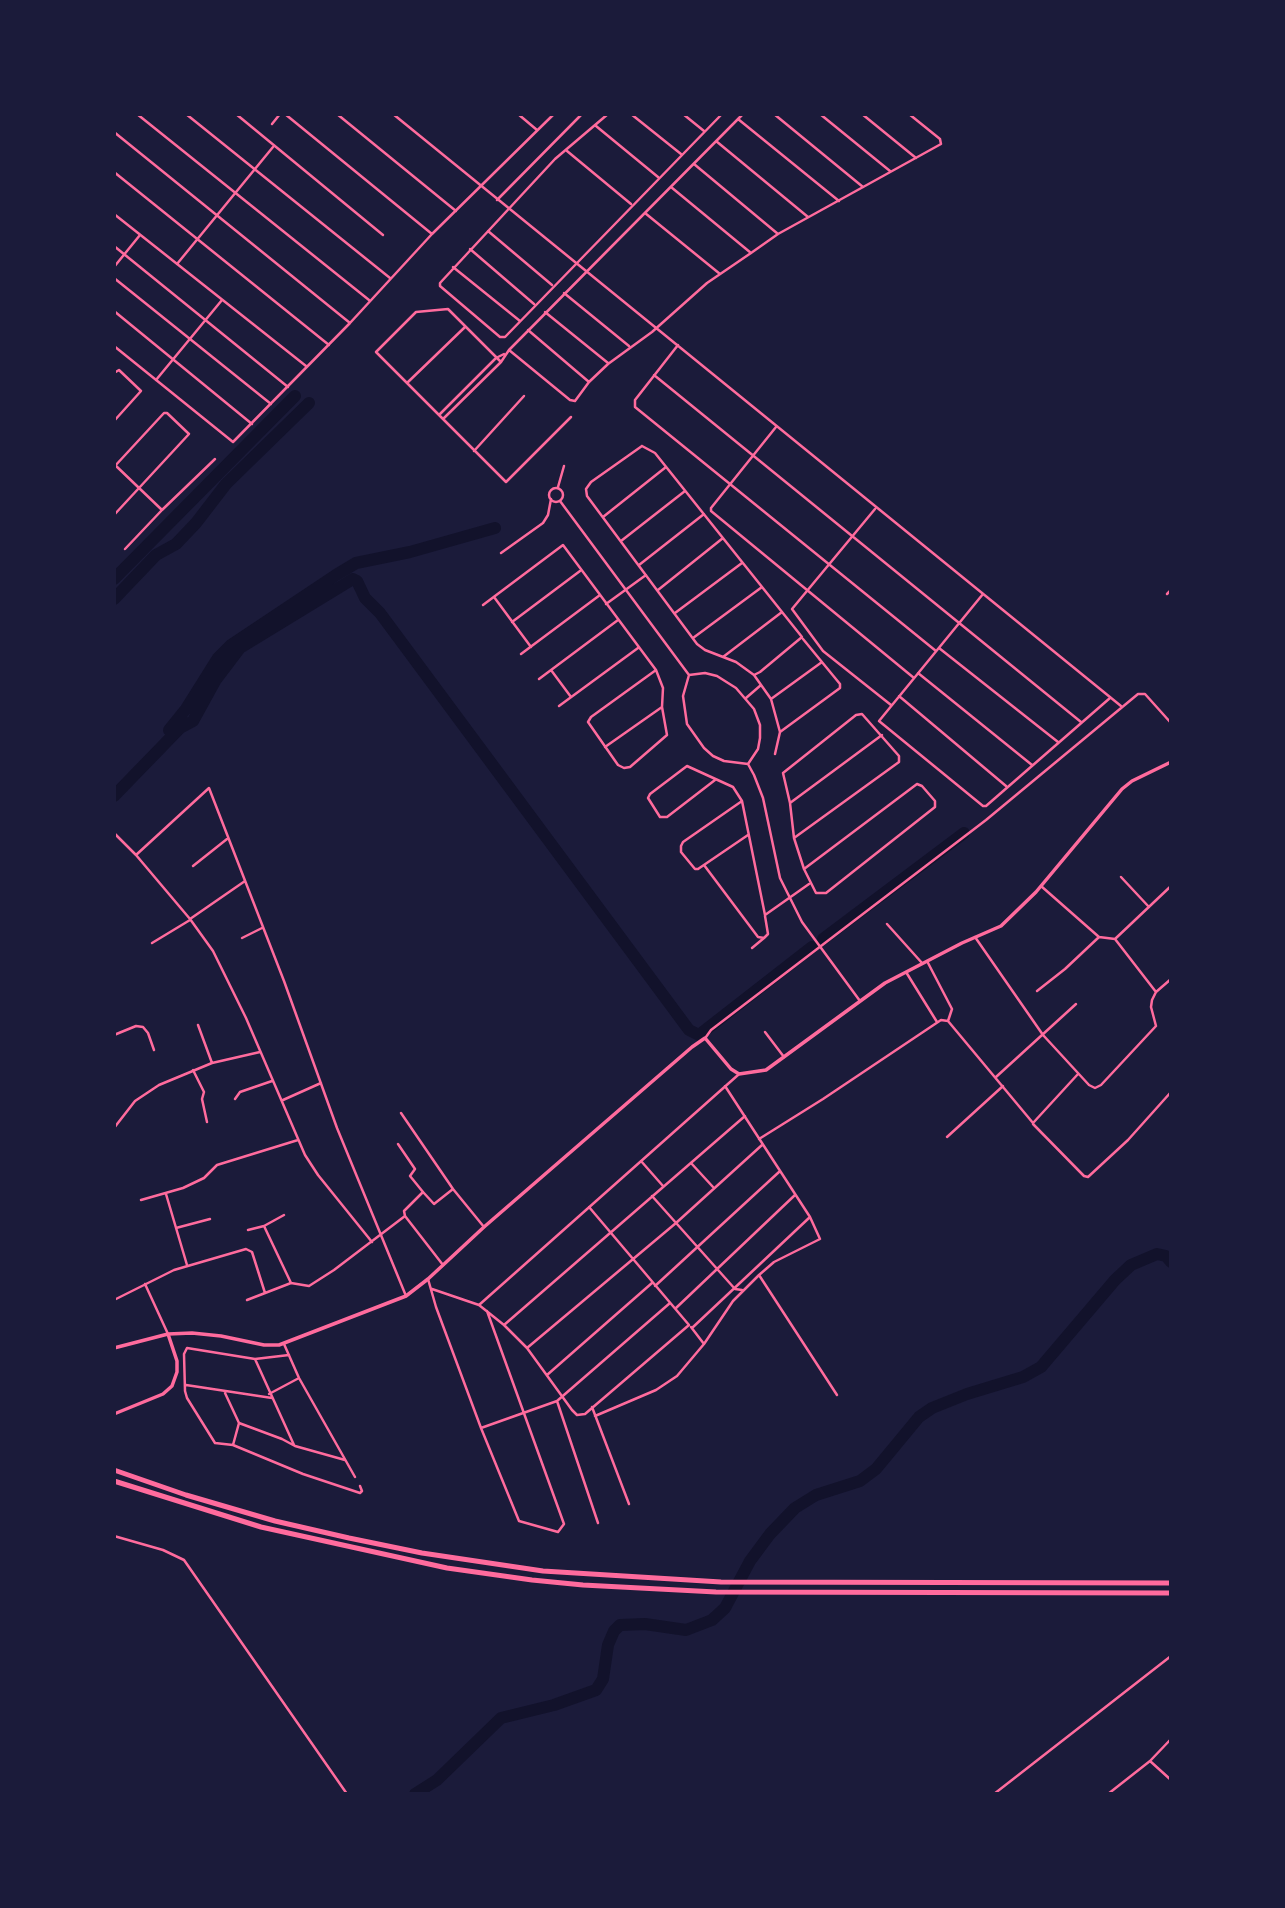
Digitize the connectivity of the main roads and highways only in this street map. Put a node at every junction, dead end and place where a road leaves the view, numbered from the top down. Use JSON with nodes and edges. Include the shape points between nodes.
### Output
{"nodes":[{"id":1,"x":114,"y":1470,"type":"edge"},
{"id":2,"x":114,"y":1481,"type":"edge"},
{"id":3,"x":1171,"y":1583,"type":"edge"},
{"id":4,"x":1171,"y":1593,"type":"edge"}],
"edges":[{"from":1,"to":3,"type":"highway","via":[[275,1521],[422,1553],[543,1571],[754,1583]]},
{"from":2,"to":4,"type":"highway","via":[[261,1527],[447,1568],[583,1585],[754,1593]]}]}
